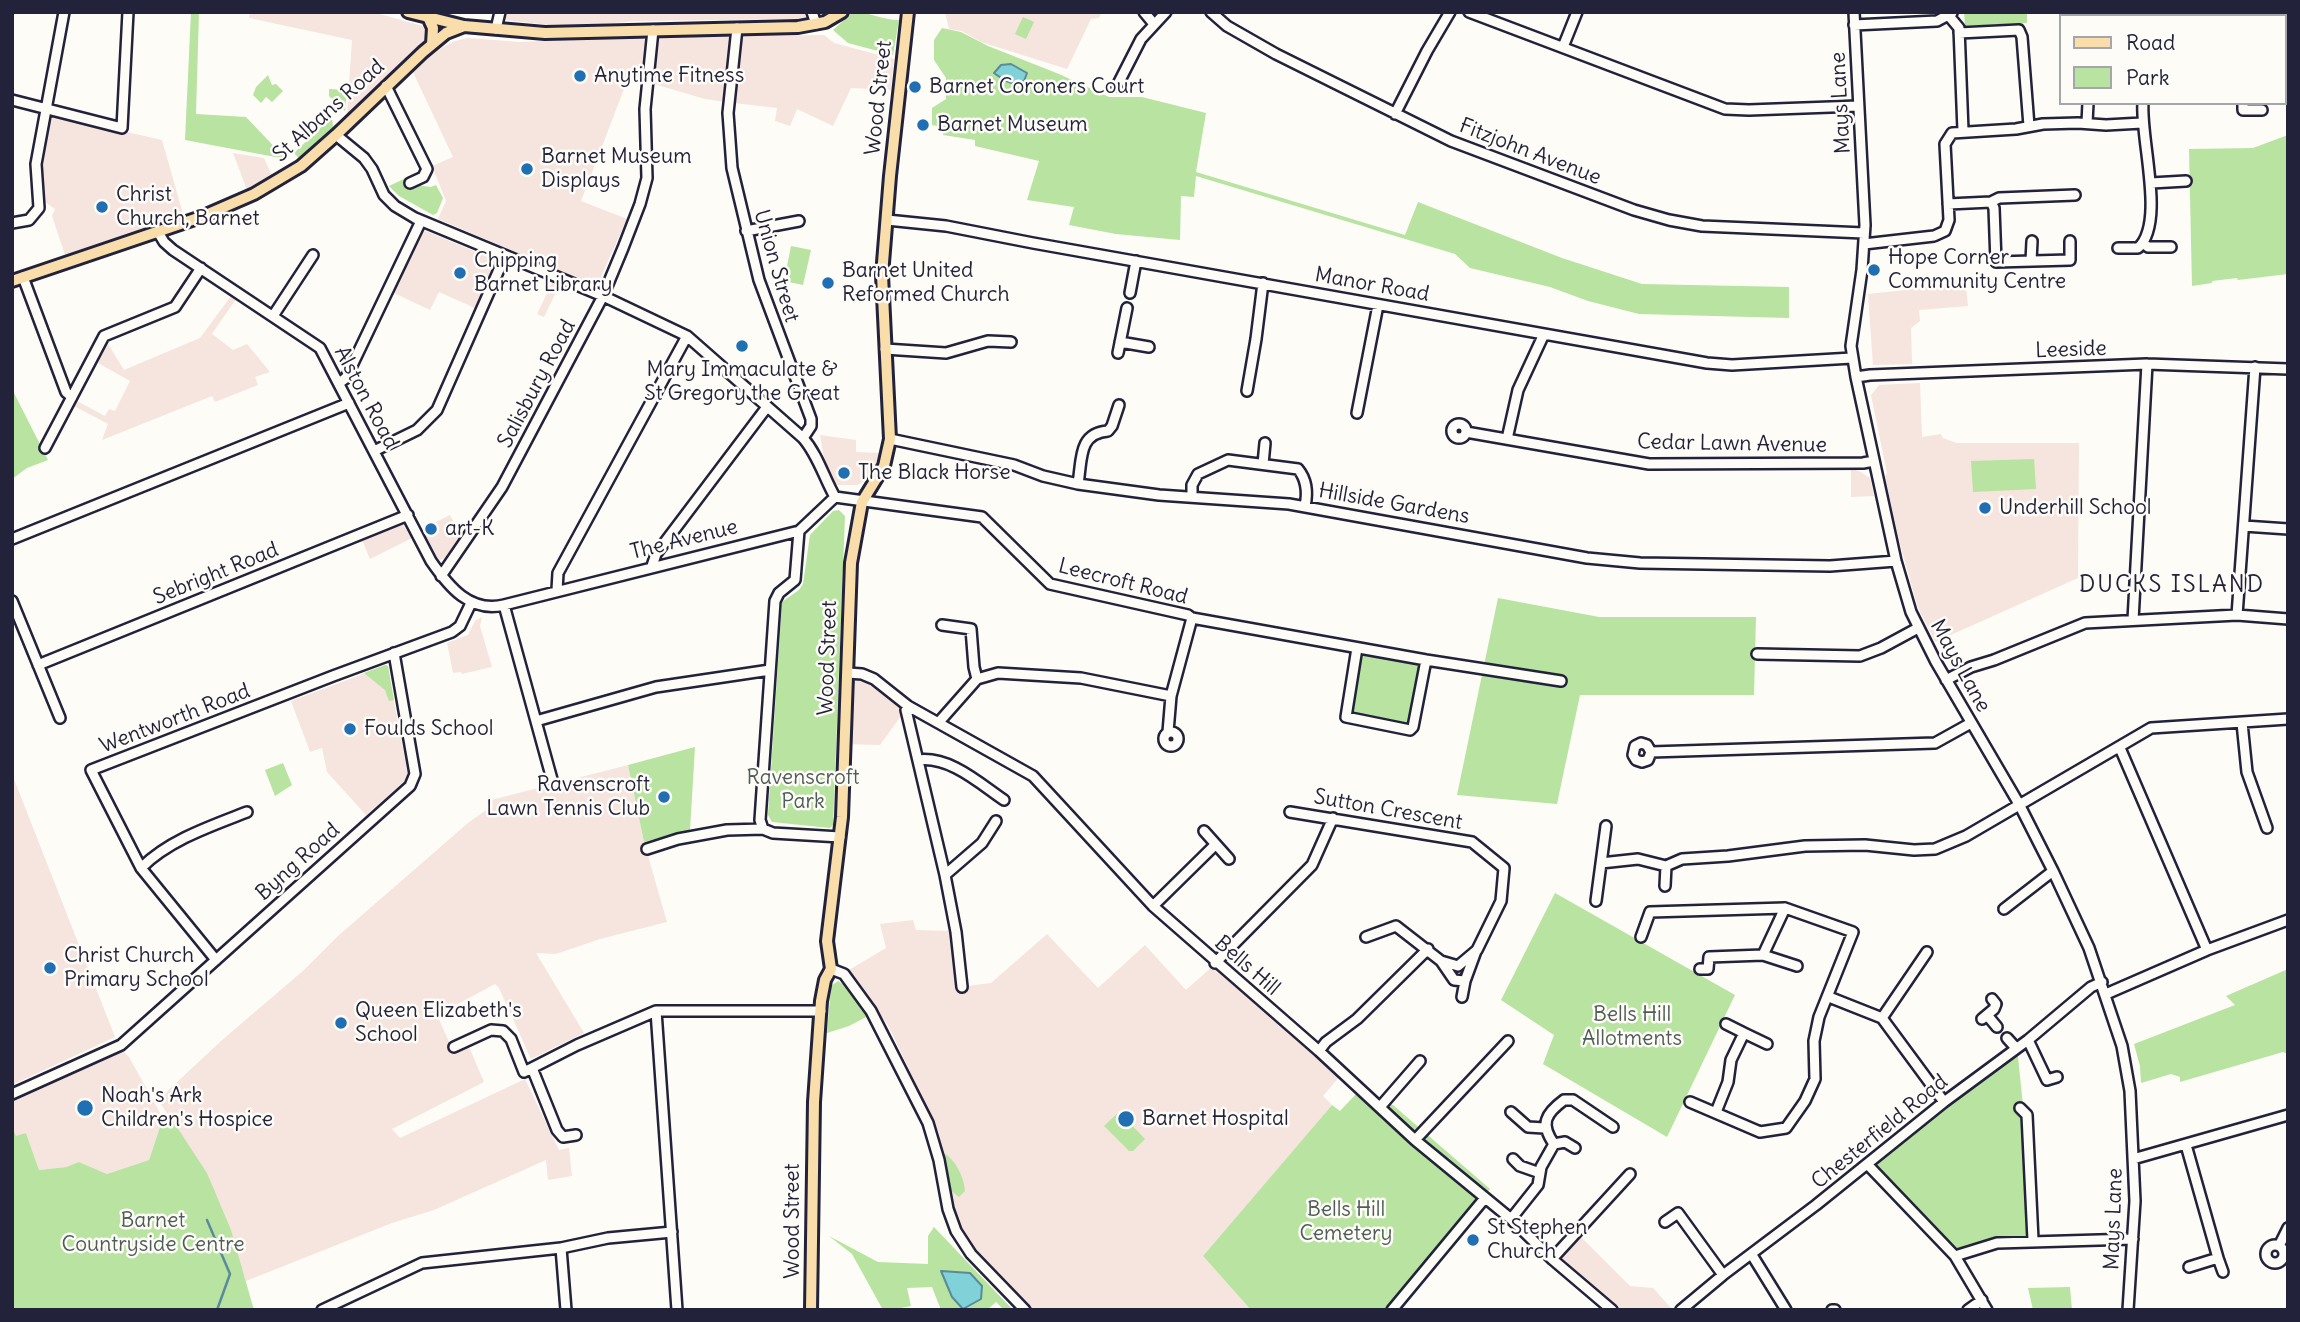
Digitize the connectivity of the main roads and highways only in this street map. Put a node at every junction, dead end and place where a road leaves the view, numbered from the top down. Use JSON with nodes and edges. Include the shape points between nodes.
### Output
{"nodes":[{"id":1,"x":408,"y":12,"type":"edge"},
{"id":2,"x":842,"y":12,"type":"edge"},
{"id":3,"x":908,"y":12,"type":"edge"},
{"id":4,"x":428,"y":17,"type":"junction"},
{"id":5,"x":443,"y":20,"type":"junction"},
{"id":6,"x":464,"y":26,"type":"junction"},
{"id":7,"x":446,"y":33,"type":"junction"},
{"id":8,"x":432,"y":44,"type":"junction"},
{"id":9,"x":18,"y":279,"type":"edge"},
{"id":10,"x":811,"y":1310,"type":"edge"}],
"edges":[{"from":1,"to":4,"type":"main road"},
{"from":2,"to":6,"type":"main road","via":[[816,24],[737,28],[545,33]]},
{"from":3,"to":10,"type":"main road","name":"Wood Street","via":[[882,284],[890,439],[884,466],[862,502],[851,563],[840,837],[827,948],[831,969],[825,979],[814,1102]]},
{"from":4,"to":5,"type":"main road"},
{"from":4,"to":8,"type":"main road"},
{"from":5,"to":6,"type":"main road"},
{"from":5,"to":7,"type":"main road"},
{"from":6,"to":7,"type":"main road","name":"St Albans Road"},
{"from":7,"to":8,"type":"main road","name":"St Albans Road"},
{"from":8,"to":9,"type":"main road","name":"St Albans Road","via":[[298,168],[248,198]]}]}
